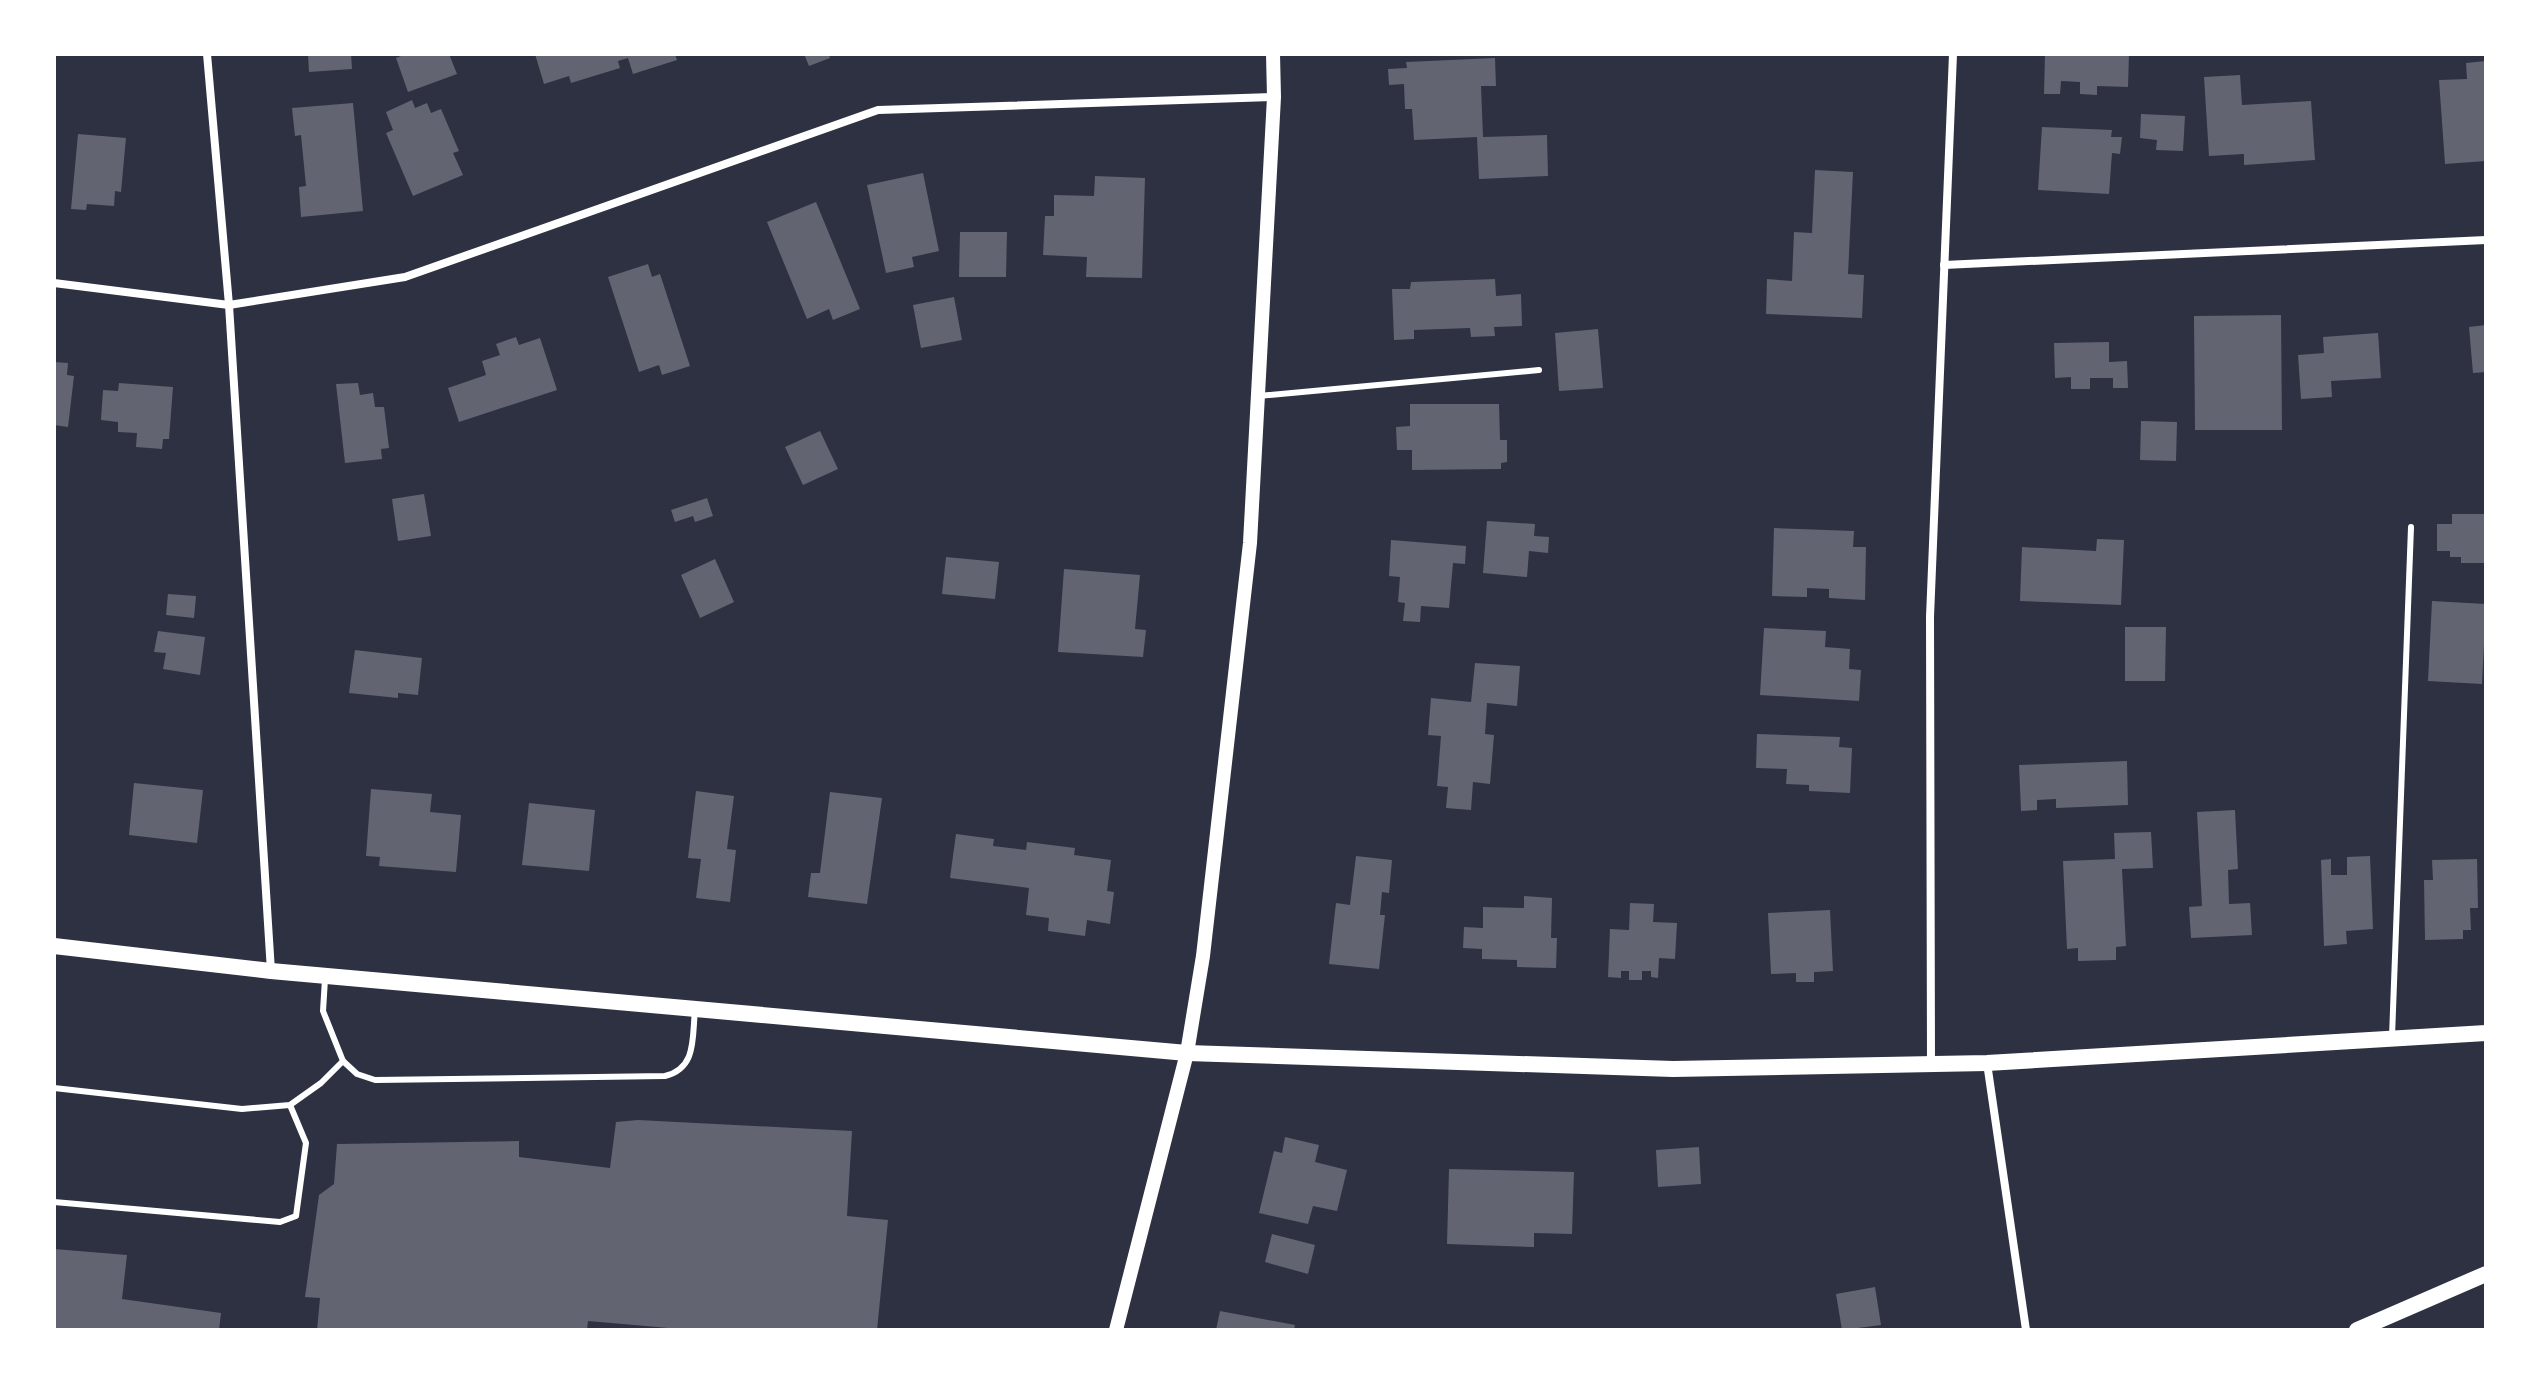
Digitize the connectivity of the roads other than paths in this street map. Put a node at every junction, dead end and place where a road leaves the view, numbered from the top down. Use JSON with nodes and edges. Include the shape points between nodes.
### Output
{"nodes":[{"id":1,"x":207,"y":54,"type":"edge"},
{"id":2,"x":1273,"y":54,"type":"edge"},
{"id":3,"x":1953,"y":54,"type":"edge"},
{"id":4,"x":1274,"y":97,"type":"junction"},
{"id":5,"x":2486,"y":240,"type":"edge"},
{"id":6,"x":1944,"y":265,"type":"junction"},
{"id":7,"x":54,"y":283,"type":"edge"},
{"id":8,"x":229,"y":305,"type":"junction"},
{"id":9,"x":1539,"y":370,"type":"dead end"},
{"id":10,"x":1258,"y":396,"type":"junction"},
{"id":11,"x":2411,"y":527,"type":"dead end"},
{"id":12,"x":54,"y":946,"type":"edge"},
{"id":13,"x":271,"y":971,"type":"junction"},
{"id":14,"x":325,"y":975,"type":"junction"},
{"id":15,"x":696,"y":1009,"type":"junction"},
{"id":16,"x":2486,"y":1033,"type":"edge"},
{"id":17,"x":2392,"y":1037,"type":"junction"},
{"id":18,"x":1187,"y":1053,"type":"junction"},
{"id":19,"x":343,"y":1061,"type":"junction"},
{"id":20,"x":1931,"y":1063,"type":"junction"},
{"id":21,"x":1987,"y":1063,"type":"junction"},
{"id":22,"x":54,"y":1088,"type":"edge"},
{"id":23,"x":290,"y":1105,"type":"junction"},
{"id":24,"x":54,"y":1202,"type":"edge"},
{"id":25,"x":2486,"y":1274,"type":"edge"},
{"id":26,"x":1116,"y":1330,"type":"edge"},
{"id":27,"x":2026,"y":1330,"type":"edge"},
{"id":28,"x":2357,"y":1330,"type":"edge"}],
"edges":[{"from":1,"to":8,"type":"street"},
{"from":2,"to":4,"type":"street"},
{"from":3,"to":6,"type":"street"},
{"from":4,"to":8,"type":"street","via":[[878,110],[405,277]]},
{"from":4,"to":10,"type":"street"},
{"from":5,"to":6,"type":"street"},
{"from":6,"to":20,"type":"street","via":[[1930,617]]},
{"from":7,"to":8,"type":"street"},
{"from":8,"to":13,"type":"street"},
{"from":9,"to":10,"type":"lane"},
{"from":10,"to":18,"type":"street","via":[[1250,543]]},
{"from":11,"to":17,"type":"lane"},
{"from":12,"to":13,"type":"main road"},
{"from":13,"to":14,"type":"main road"},
{"from":14,"to":15,"type":"main road"},
{"from":14,"to":19,"type":"lane","via":[[323,1011]]},
{"from":15,"to":18,"type":"main road"},
{"from":15,"to":19,"type":"lane","via":[[687,1062],[665,1076],[375,1080],[357,1074]]},
{"from":16,"to":17,"type":"main road"},
{"from":17,"to":21,"type":"main road"},
{"from":18,"to":20,"type":"main road","via":[[1673,1069]]},
{"from":18,"to":26,"type":"street"},
{"from":19,"to":23,"type":"lane"},
{"from":20,"to":21,"type":"main road"},
{"from":21,"to":27,"type":"street"},
{"from":22,"to":23,"type":"lane","via":[[242,1109]]},
{"from":23,"to":24,"type":"lane","via":[[306,1143],[296,1216],[280,1222]]},
{"from":25,"to":28,"type":"main road"}]}
